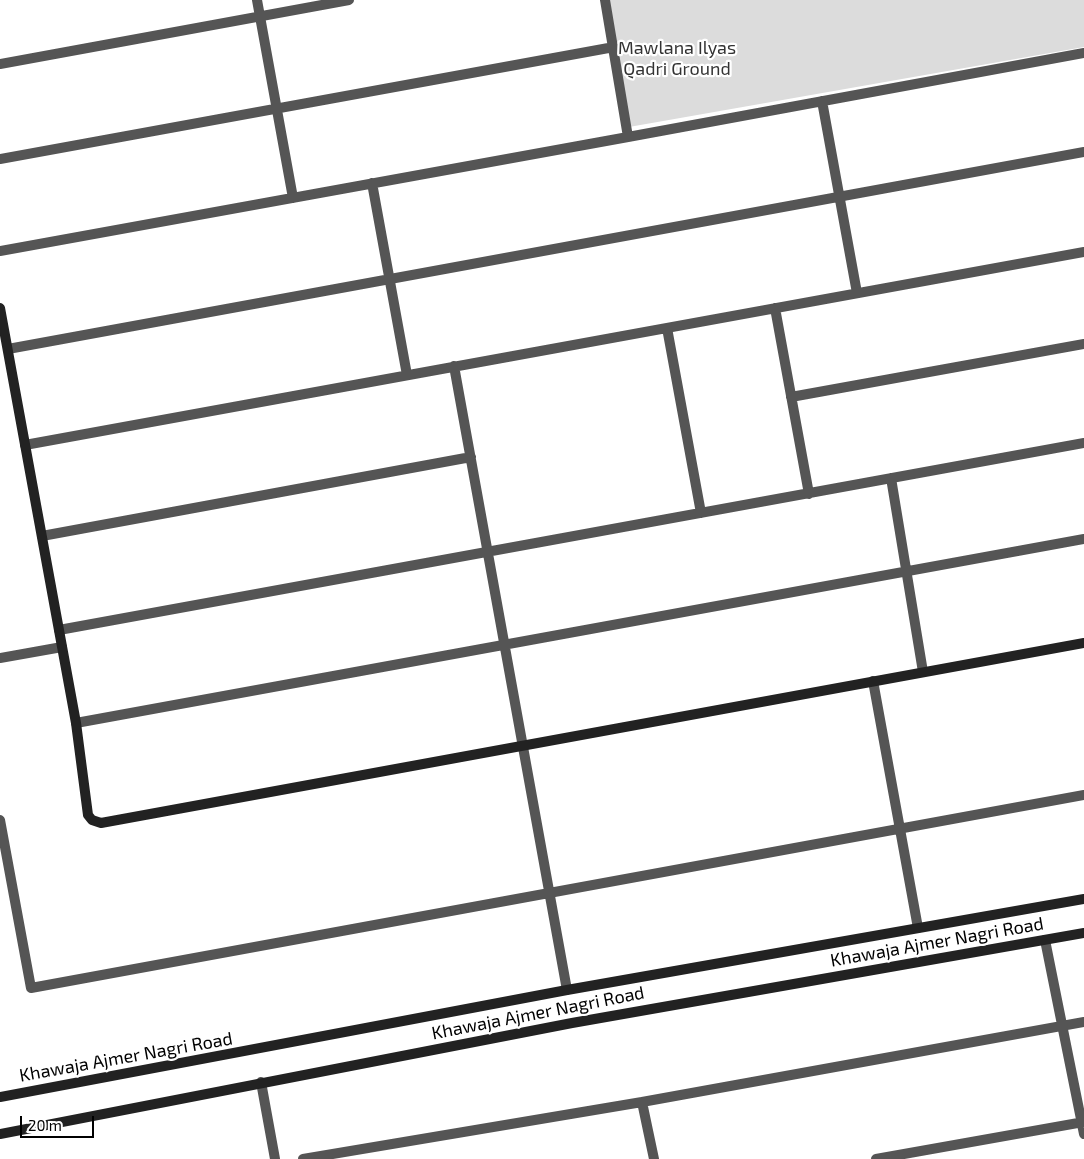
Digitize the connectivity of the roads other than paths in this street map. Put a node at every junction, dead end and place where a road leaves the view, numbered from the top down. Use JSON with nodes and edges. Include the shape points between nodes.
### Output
{"nodes":[{"id":1,"x":257,"y":0,"type":"edge"},
{"id":2,"x":349,"y":0,"type":"edge"},
{"id":3,"x":605,"y":0,"type":"edge"},
{"id":4,"x":260,"y":16,"type":"junction"},
{"id":5,"x":614,"y":47,"type":"junction"},
{"id":6,"x":1084,"y":53,"type":"edge"},
{"id":7,"x":0,"y":64,"type":"edge"},
{"id":8,"x":822,"y":101,"type":"junction"},
{"id":9,"x":277,"y":109,"type":"junction"},
{"id":10,"x":628,"y":137,"type":"junction"},
{"id":11,"x":1084,"y":152,"type":"edge"},
{"id":12,"x":0,"y":159,"type":"edge"},
{"id":13,"x":372,"y":184,"type":"junction"},
{"id":14,"x":840,"y":197,"type":"junction"},
{"id":15,"x":293,"y":198,"type":"junction"},
{"id":16,"x":0,"y":251,"type":"edge"},
{"id":17,"x":1084,"y":252,"type":"edge"},
{"id":18,"x":390,"y":280,"type":"junction"},
{"id":19,"x":857,"y":293,"type":"junction"},
{"id":20,"x":0,"y":308,"type":"edge"},
{"id":21,"x":775,"y":308,"type":"junction"},
{"id":22,"x":667,"y":328,"type":"junction"},
{"id":23,"x":1084,"y":344,"type":"edge"},
{"id":24,"x":8,"y":349,"type":"junction"},
{"id":25,"x":454,"y":366,"type":"junction"},
{"id":26,"x":407,"y":375,"type":"junction"},
{"id":27,"x":791,"y":397,"type":"junction"},
{"id":28,"x":1084,"y":443,"type":"edge"},
{"id":29,"x":25,"y":445,"type":"junction"},
{"id":30,"x":471,"y":457,"type":"junction"},
{"id":31,"x":891,"y":478,"type":"junction"},
{"id":32,"x":809,"y":494,"type":"junction"},
{"id":33,"x":700,"y":513,"type":"junction"},
{"id":34,"x":42,"y":536,"type":"junction"},
{"id":35,"x":1084,"y":539,"type":"edge"},
{"id":36,"x":488,"y":552,"type":"junction"},
{"id":37,"x":908,"y":571,"type":"junction"},
{"id":38,"x":59,"y":630,"type":"junction"},
{"id":39,"x":1084,"y":643,"type":"edge"},
{"id":40,"x":505,"y":644,"type":"junction"},
{"id":41,"x":62,"y":647,"type":"junction"},
{"id":42,"x":0,"y":658,"type":"edge"},
{"id":43,"x":923,"y":672,"type":"junction"},
{"id":44,"x":873,"y":681,"type":"junction"},
{"id":45,"x":76,"y":722,"type":"junction"},
{"id":46,"x":523,"y":745,"type":"junction"},
{"id":47,"x":1084,"y":795,"type":"edge"},
{"id":48,"x":0,"y":820,"type":"edge"},
{"id":49,"x":901,"y":829,"type":"junction"},
{"id":50,"x":4,"y":858,"type":"edge"},
{"id":51,"x":550,"y":893,"type":"junction"},
{"id":52,"x":1084,"y":899,"type":"edge"},
{"id":53,"x":918,"y":928,"type":"junction"},
{"id":54,"x":1084,"y":933,"type":"edge"},
{"id":55,"x":1046,"y":940,"type":"junction"},
{"id":56,"x":567,"y":990,"type":"junction"},
{"id":57,"x":1084,"y":1022,"type":"edge"},
{"id":58,"x":1062,"y":1026,"type":"junction"},
{"id":59,"x":262,"y":1082,"type":"junction"},
{"id":60,"x":0,"y":1097,"type":"edge"},
{"id":61,"x":642,"y":1102,"type":"junction"},
{"id":62,"x":1083,"y":1122,"type":"edge"},
{"id":63,"x":0,"y":1134,"type":"edge"},
{"id":64,"x":1084,"y":1134,"type":"edge"},
{"id":65,"x":275,"y":1159,"type":"edge"},
{"id":66,"x":303,"y":1159,"type":"edge"},
{"id":67,"x":654,"y":1159,"type":"edge"},
{"id":68,"x":876,"y":1159,"type":"edge"}],
"edges":[{"from":1,"to":4,"type":"street"},
{"from":2,"to":4,"type":"street"},
{"from":3,"to":5,"type":"street"},
{"from":4,"to":7,"type":"street"},
{"from":4,"to":9,"type":"street"},
{"from":5,"to":9,"type":"street"},
{"from":5,"to":10,"type":"street"},
{"from":6,"to":8,"type":"street"},
{"from":8,"to":10,"type":"street"},
{"from":8,"to":14,"type":"street"},
{"from":9,"to":12,"type":"street"},
{"from":9,"to":15,"type":"street"},
{"from":10,"to":13,"type":"street"},
{"from":11,"to":14,"type":"street"},
{"from":13,"to":15,"type":"street"},
{"from":13,"to":18,"type":"street"},
{"from":14,"to":18,"type":"street"},
{"from":14,"to":19,"type":"street"},
{"from":15,"to":16,"type":"street"},
{"from":17,"to":19,"type":"street"},
{"from":18,"to":24,"type":"street"},
{"from":18,"to":26,"type":"street"},
{"from":19,"to":21,"type":"street"},
{"from":20,"to":24,"type":"main road"},
{"from":21,"to":22,"type":"street"},
{"from":21,"to":27,"type":"street"},
{"from":22,"to":25,"type":"street"},
{"from":22,"to":33,"type":"street"},
{"from":23,"to":27,"type":"street"},
{"from":24,"to":29,"type":"main road"},
{"from":25,"to":26,"type":"street"},
{"from":25,"to":30,"type":"street"},
{"from":26,"to":29,"type":"street"},
{"from":27,"to":32,"type":"street"},
{"from":28,"to":31,"type":"street"},
{"from":29,"to":34,"type":"main road"},
{"from":30,"to":34,"type":"street"},
{"from":30,"to":36,"type":"street"},
{"from":31,"to":32,"type":"street"},
{"from":31,"to":37,"type":"street"},
{"from":32,"to":33,"type":"street"},
{"from":33,"to":36,"type":"street"},
{"from":34,"to":38,"type":"main road"},
{"from":35,"to":37,"type":"street"},
{"from":36,"to":38,"type":"street"},
{"from":36,"to":40,"type":"street"},
{"from":37,"to":40,"type":"street"},
{"from":37,"to":43,"type":"street"},
{"from":38,"to":41,"type":"main road"},
{"from":39,"to":43,"type":"main road"},
{"from":40,"to":45,"type":"street"},
{"from":40,"to":46,"type":"street"},
{"from":41,"to":42,"type":"street"},
{"from":41,"to":45,"type":"main road"},
{"from":43,"to":44,"type":"main road"},
{"from":44,"to":46,"type":"main road"},
{"from":44,"to":49,"type":"street"},
{"from":45,"to":46,"type":"main road","via":[[88,815],[101,823]]},
{"from":46,"to":51,"type":"street"},
{"from":47,"to":49,"type":"street"},
{"from":48,"to":50,"type":"street"},
{"from":49,"to":51,"type":"street"},
{"from":49,"to":53,"type":"street"},
{"from":50,"to":51,"type":"street","via":[[31,988]]},
{"from":51,"to":56,"type":"street"},
{"from":52,"to":53,"type":"main road","name":"Khawaja Ajmer Nagri Road"},
{"from":53,"to":56,"type":"main road","name":"Khawaja Ajmer Nagri Road"},
{"from":54,"to":55,"type":"main road","name":"Khawaja Ajmer Nagri Road"},
{"from":55,"to":58,"type":"street"},
{"from":55,"to":59,"type":"main road","name":"Khawaja Ajmer Nagri Road","via":[[562,1025]]},
{"from":56,"to":60,"type":"main road","name":"Khawaja Ajmer Nagri Road"},
{"from":57,"to":58,"type":"street"},
{"from":58,"to":61,"type":"street"},
{"from":58,"to":62,"type":"street"},
{"from":59,"to":63,"type":"main road","name":"Khawaja Ajmer Nagri Road"},
{"from":59,"to":65,"type":"street"},
{"from":61,"to":66,"type":"street"},
{"from":61,"to":67,"type":"street"},
{"from":62,"to":64,"type":"street"},
{"from":62,"to":68,"type":"street"}]}
